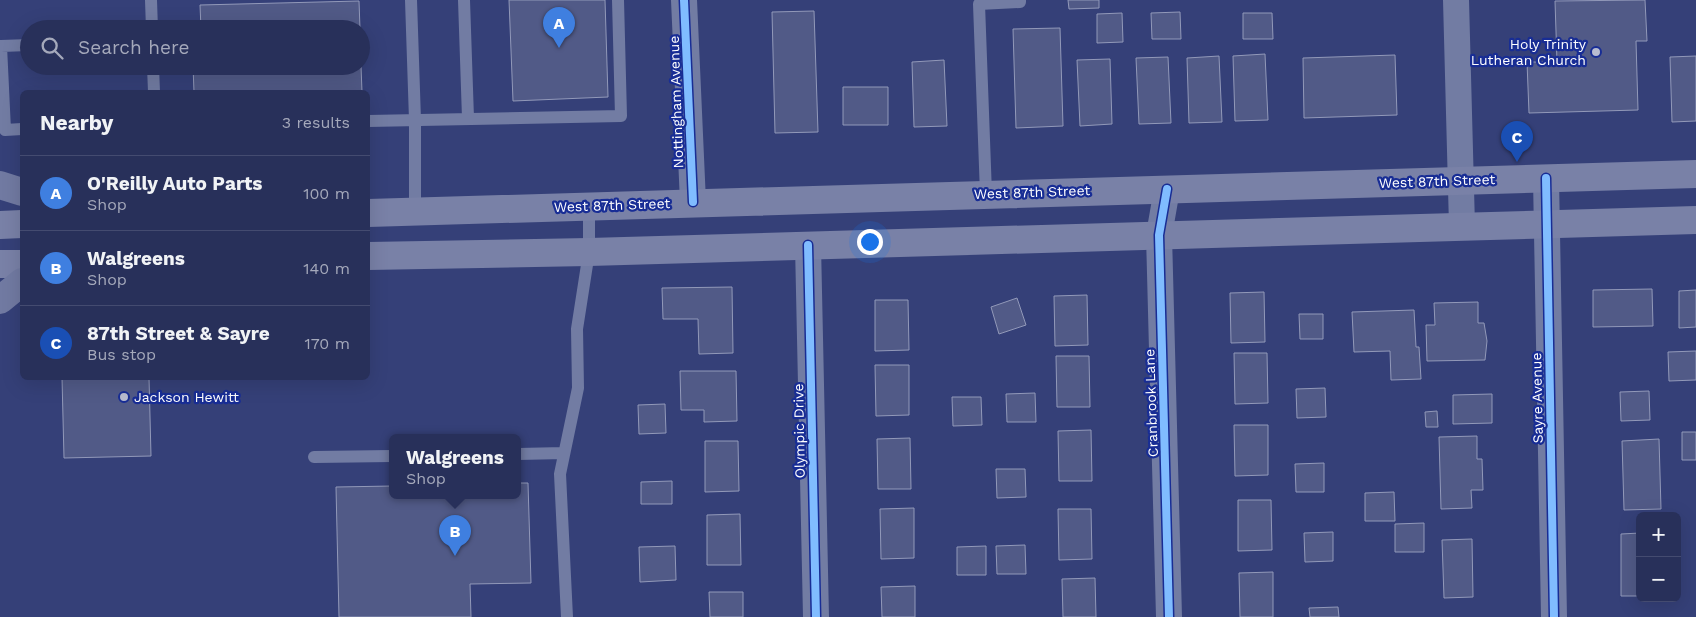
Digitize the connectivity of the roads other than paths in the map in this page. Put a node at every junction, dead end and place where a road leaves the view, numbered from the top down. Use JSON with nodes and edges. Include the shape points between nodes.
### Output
{"nodes":[{"id":1,"x":151,"y":0,"type":"edge"},
{"id":2,"x":411,"y":0,"type":"edge"},
{"id":3,"x":464,"y":0,"type":"edge"},
{"id":4,"x":618,"y":0,"type":"edge"},
{"id":5,"x":684,"y":0,"type":"edge"},
{"id":6,"x":1020,"y":0,"type":"edge"},
{"id":7,"x":1456,"y":0,"type":"edge"},
{"id":8,"x":152,"y":20,"type":"edge"},
{"id":9,"x":20,"y":45,"type":"edge"},
{"id":10,"x":153,"y":75,"type":"edge"},
{"id":11,"x":154,"y":90,"type":"edge"},
{"id":12,"x":468,"y":118,"type":"junction"},
{"id":13,"x":370,"y":120,"type":"edge"},
{"id":14,"x":415,"y":120,"type":"junction"},
{"id":15,"x":20,"y":129,"type":"edge"},
{"id":16,"x":1696,"y":174,"type":"edge"},
{"id":17,"x":1546,"y":178,"type":"junction"},
{"id":18,"x":1461,"y":180,"type":"junction"},
{"id":19,"x":0,"y":185,"type":"edge"},
{"id":20,"x":1167,"y":189,"type":"junction"},
{"id":21,"x":20,"y":191,"type":"edge"},
{"id":22,"x":986,"y":194,"type":"junction"},
{"id":23,"x":693,"y":202,"type":"junction"},
{"id":24,"x":589,"y":205,"type":"junction"},
{"id":25,"x":415,"y":211,"type":"junction"},
{"id":26,"x":370,"y":213,"type":"edge"},
{"id":27,"x":1696,"y":220,"type":"edge"},
{"id":28,"x":20,"y":224,"type":"edge"},
{"id":29,"x":1547,"y":224,"type":"junction"},
{"id":30,"x":0,"y":225,"type":"edge"},
{"id":31,"x":1462,"y":226,"type":"junction"},
{"id":32,"x":1159,"y":235,"type":"junction"},
{"id":33,"x":808,"y":245,"type":"junction"},
{"id":34,"x":589,"y":252,"type":"junction"},
{"id":35,"x":370,"y":256,"type":"edge"},
{"id":36,"x":0,"y":264,"type":"edge"},
{"id":37,"x":20,"y":264,"type":"edge"},
{"id":38,"x":20,"y":284,"type":"edge"},
{"id":39,"x":0,"y":300,"type":"edge"},
{"id":40,"x":564,"y":453,"type":"junction"},
{"id":41,"x":521,"y":454,"type":"edge"},
{"id":42,"x":389,"y":456,"type":"edge"},
{"id":43,"x":314,"y":457,"type":"dead end"},
{"id":44,"x":567,"y":617,"type":"edge"},
{"id":45,"x":816,"y":617,"type":"edge"},
{"id":46,"x":1169,"y":617,"type":"edge"},
{"id":47,"x":1554,"y":617,"type":"edge"}],
"edges":[{"from":1,"to":8,"type":"lane"},
{"from":2,"to":14,"type":"lane"},
{"from":3,"to":12,"type":"lane"},
{"from":4,"to":12,"type":"lane","via":[[621,116]]},
{"from":5,"to":23,"type":"street","name":"Nottingham Avenue"},
{"from":6,"to":22,"type":"lane","via":[[979,4]]},
{"from":7,"to":18,"type":"street"},
{"from":9,"to":15,"type":"lane","via":[[1,46],[5,130]]},
{"from":10,"to":11,"type":"lane"},
{"from":12,"to":14,"type":"lane"},
{"from":13,"to":14,"type":"lane"},
{"from":14,"to":25,"type":"lane"},
{"from":16,"to":17,"type":"main road","name":"West 87th Street"},
{"from":17,"to":18,"type":"main road","name":"West 87th Street"},
{"from":17,"to":29,"type":"street","name":"Sayre Avenue"},
{"from":18,"to":20,"type":"main road","name":"West 87th Street"},
{"from":18,"to":31,"type":"street"},
{"from":19,"to":21,"type":"main road"},
{"from":20,"to":22,"type":"main road","name":"West 87th Street"},
{"from":20,"to":32,"type":"street","name":"Cranbrook Lane"},
{"from":22,"to":23,"type":"main road","name":"West 87th Street"},
{"from":23,"to":24,"type":"main road","name":"West 87th Street"},
{"from":24,"to":25,"type":"main road","name":"West 87th Street"},
{"from":24,"to":34,"type":"lane"},
{"from":25,"to":26,"type":"main road","name":"West 87th Street"},
{"from":27,"to":29,"type":"main road"},
{"from":28,"to":30,"type":"main road"},
{"from":29,"to":31,"type":"main road"},
{"from":29,"to":47,"type":"street","name":"Sayre Avenue"},
{"from":31,"to":32,"type":"main road"},
{"from":32,"to":33,"type":"main road"},
{"from":32,"to":46,"type":"street","name":"Cranbrook Lane"},
{"from":33,"to":34,"type":"main road"},
{"from":33,"to":45,"type":"street","name":"Olympic Drive"},
{"from":34,"to":35,"type":"main road"},
{"from":34,"to":40,"type":"lane","via":[[577,329],[578,388]]},
{"from":36,"to":37,"type":"main road"},
{"from":38,"to":39,"type":"main road"},
{"from":40,"to":41,"type":"lane"},
{"from":40,"to":44,"type":"lane","via":[[560,474]]},
{"from":42,"to":43,"type":"lane"}]}
